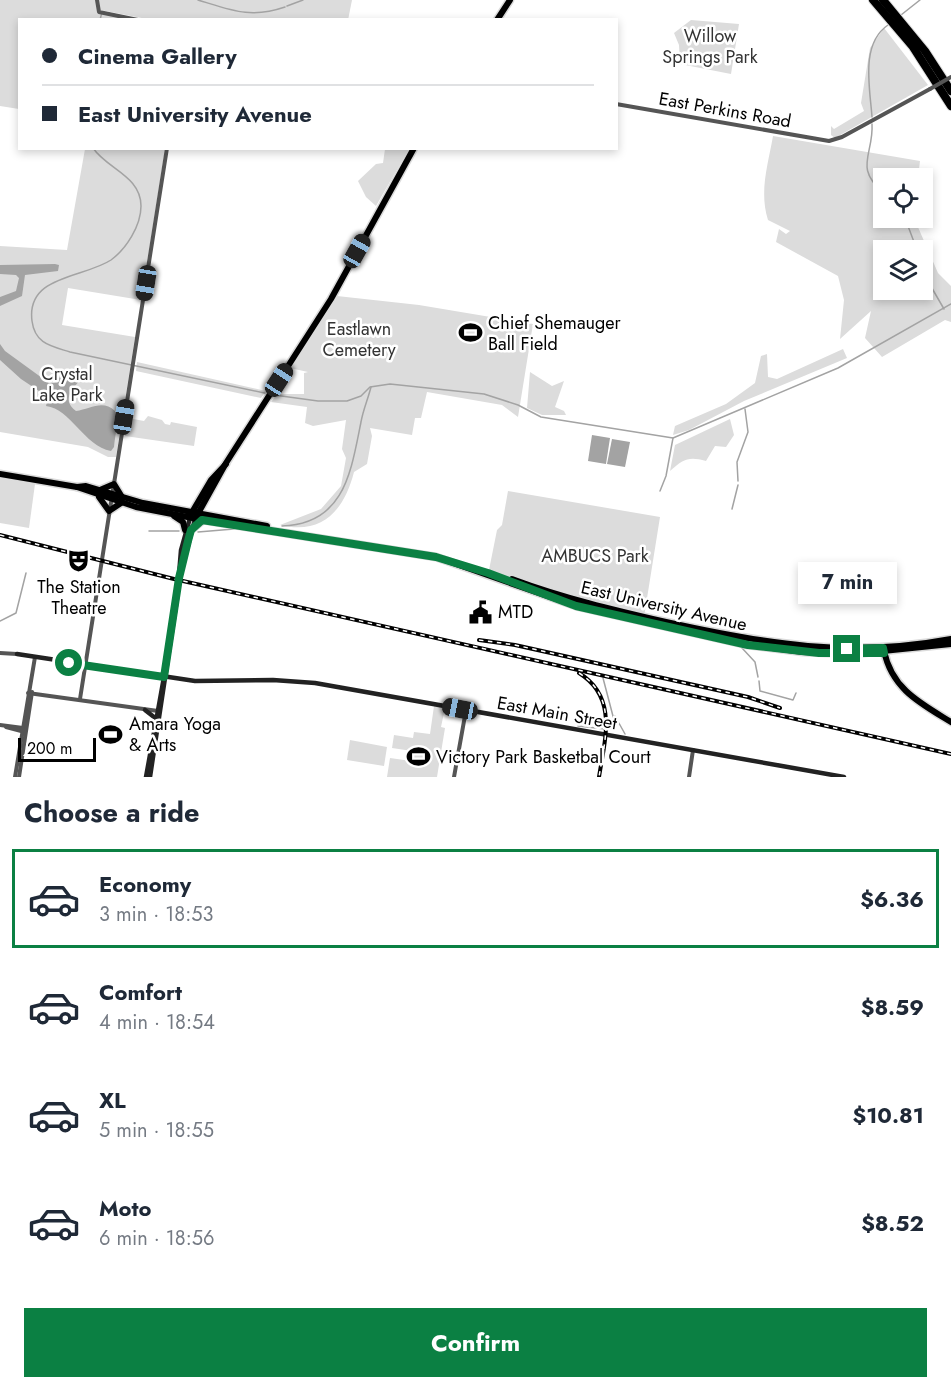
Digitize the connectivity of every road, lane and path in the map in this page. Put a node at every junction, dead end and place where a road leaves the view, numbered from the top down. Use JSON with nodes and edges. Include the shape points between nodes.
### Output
{"nodes":[{"id":1,"x":97,"y":0,"type":"edge"},
{"id":2,"x":510,"y":0,"type":"edge"},
{"id":3,"x":873,"y":0,"type":"edge"},
{"id":4,"x":883,"y":0,"type":"edge"},
{"id":5,"x":128,"y":18,"type":"edge"},
{"id":6,"x":498,"y":18,"type":"edge"},
{"id":7,"x":951,"y":77,"type":"edge"},
{"id":8,"x":951,"y":91,"type":"edge"},
{"id":9,"x":618,"y":104,"type":"edge"},
{"id":10,"x":951,"y":106,"type":"edge"},
{"id":11,"x":167,"y":150,"type":"edge"},
{"id":12,"x":413,"y":150,"type":"edge"},
{"id":13,"x":226,"y":463,"type":"junction"},
{"id":14,"x":0,"y":474,"type":"edge"},
{"id":15,"x":114,"y":484,"type":"junction"},
{"id":16,"x":99,"y":493,"type":"junction"},
{"id":17,"x":111,"y":497,"type":"junction"},
{"id":18,"x":122,"y":500,"type":"junction"},
{"id":19,"x":202,"y":504,"type":"junction"},
{"id":20,"x":109,"y":511,"type":"junction"},
{"id":21,"x":171,"y":513,"type":"junction"},
{"id":22,"x":193,"y":515,"type":"junction"},
{"id":23,"x":212,"y":516,"type":"junction"},
{"id":24,"x":202,"y":520,"type":"junction"},
{"id":25,"x":188,"y":530,"type":"junction"},
{"id":26,"x":276,"y":530,"type":"junction"},
{"id":27,"x":951,"y":639,"type":"edge"},
{"id":28,"x":951,"y":644,"type":"edge"},
{"id":29,"x":884,"y":650,"type":"junction"},
{"id":30,"x":897,"y":651,"type":"junction"},
{"id":31,"x":0,"y":653,"type":"edge"},
{"id":32,"x":17,"y":654,"type":"joint"},
{"id":33,"x":35,"y":657,"type":"junction"},
{"id":34,"x":887,"y":664,"type":"junction"},
{"id":35,"x":86,"y":665,"type":"junction"},
{"id":36,"x":164,"y":677,"type":"junction"},
{"id":37,"x":30,"y":693,"type":"junction"},
{"id":38,"x":81,"y":699,"type":"junction"},
{"id":39,"x":145,"y":710,"type":"junction"},
{"id":40,"x":465,"y":710,"type":"junction"},
{"id":41,"x":158,"y":711,"type":"junction"},
{"id":42,"x":155,"y":719,"type":"junction"},
{"id":43,"x":951,"y":722,"type":"edge"},
{"id":44,"x":3,"y":726,"type":"edge"},
{"id":45,"x":25,"y":730,"type":"junction"},
{"id":46,"x":693,"y":750,"type":"junction"},
{"id":47,"x":149,"y":767,"type":"junction"},
{"id":48,"x":17,"y":777,"type":"edge"},
{"id":49,"x":148,"y":777,"type":"edge"},
{"id":50,"x":454,"y":777,"type":"edge"},
{"id":51,"x":688,"y":777,"type":"edge"},
{"id":52,"x":844,"y":777,"type":"edge"}],
"edges":[{"from":1,"to":5,"type":"street","via":[[96,8],[104,13]]},
{"from":2,"to":6,"type":"main road"},
{"from":3,"to":10,"type":"highway","via":[[913,47]]},
{"from":4,"to":8,"type":"highway","via":[[925,51]]},
{"from":7,"to":9,"type":"street","name":"East Perkins Road","bridge":true,"via":[[829,141]]},
{"from":11,"to":15,"type":"street"},
{"from":12,"to":13,"type":"main road","via":[[330,299]]},
{"from":13,"to":19,"type":"main road"},
{"from":13,"to":22,"type":"main road","via":[[216,473]]},
{"from":14,"to":16,"type":"main road","name":"East University Avenue"},
{"from":15,"to":16,"type":"main road"},
{"from":15,"to":17,"type":"street"},
{"from":15,"to":18,"type":"main road"},
{"from":16,"to":17,"type":"main road","name":"East University Avenue"},
{"from":16,"to":20,"type":"main road"},
{"from":17,"to":18,"type":"main road","name":"East University Avenue"},
{"from":17,"to":20,"type":"street"},
{"from":18,"to":20,"type":"main road"},
{"from":18,"to":21,"type":"main road","name":"East University Avenue"},
{"from":18,"to":22,"type":"main road","name":"East University Avenue"},
{"from":19,"to":22,"type":"main road"},
{"from":19,"to":23,"type":"main road"},
{"from":20,"to":35,"type":"street"},
{"from":21,"to":22,"type":"main road","name":"East University Avenue"},
{"from":21,"to":25,"type":"main road"},
{"from":22,"to":23,"type":"main road","name":"East University Avenue"},
{"from":22,"to":24,"type":"main road","name":"East University Avenue"},
{"from":22,"to":25,"type":"main road"},
{"from":23,"to":26,"type":"main road","name":"East University Avenue"},
{"from":24,"to":25,"type":"main road"},
{"from":24,"to":26,"type":"main road","name":"East University Avenue"},
{"from":25,"to":36,"type":"main road"},
{"from":26,"to":29,"type":"main road","name":"East University Avenue","via":[[440,558],[576,606],[732,642],[803,652]]},
{"from":27,"to":29,"type":"main road"},
{"from":28,"to":30,"type":"main road"},
{"from":29,"to":30,"type":"main road"},
{"from":29,"to":34,"type":"main road"},
{"from":30,"to":34,"type":"main road"},
{"from":31,"to":32,"type":"street"},
{"from":32,"to":33,"type":"main road","name":"East Main Street"},
{"from":33,"to":35,"type":"main road","name":"East Main Street"},
{"from":33,"to":37,"type":"street"},
{"from":34,"to":43,"type":"main road","via":[[902,690]]},
{"from":35,"to":36,"type":"main road","name":"East Main Street"},
{"from":35,"to":38,"type":"street"},
{"from":36,"to":40,"type":"main road","name":"East Main Street","via":[[199,682],[306,682]]},
{"from":36,"to":41,"type":"main road"},
{"from":37,"to":38,"type":"street"},
{"from":37,"to":45,"type":"street"},
{"from":38,"to":39,"type":"street"},
{"from":39,"to":41,"type":"street"},
{"from":39,"to":42,"type":"main road"},
{"from":40,"to":46,"type":"main road","name":"East Main Street"},
{"from":40,"to":50,"type":"street"},
{"from":41,"to":42,"type":"main road"},
{"from":41,"to":47,"type":"main road"},
{"from":42,"to":47,"type":"main road"},
{"from":44,"to":45,"type":"street"},
{"from":45,"to":48,"type":"street"},
{"from":46,"to":51,"type":"street"},
{"from":46,"to":52,"type":"main road","name":"East Main Street"},
{"from":47,"to":49,"type":"main road"}]}
